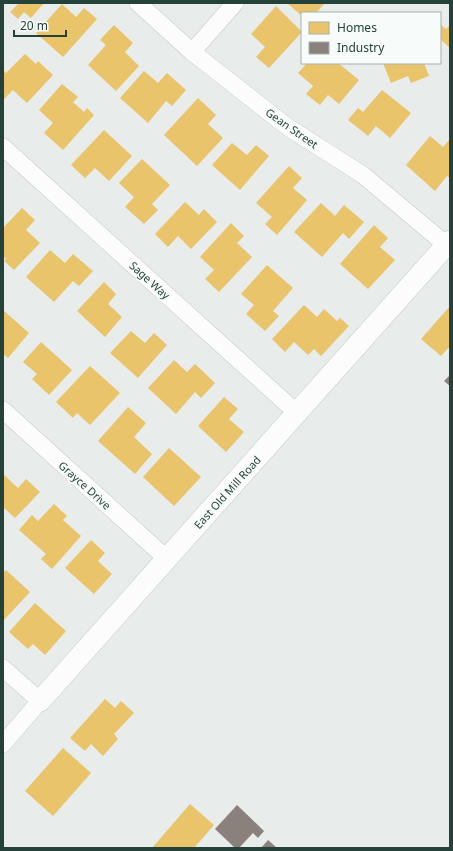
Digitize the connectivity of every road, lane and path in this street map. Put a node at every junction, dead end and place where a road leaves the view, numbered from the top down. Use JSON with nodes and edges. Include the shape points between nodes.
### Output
{"nodes":[{"id":1,"x":138,"y":3,"type":"edge"},
{"id":2,"x":235,"y":3,"type":"edge"},
{"id":3,"x":192,"y":52,"type":"junction"},
{"id":4,"x":3,"y":147,"type":"edge"},
{"id":5,"x":449,"y":245,"type":"edge"},
{"id":6,"x":3,"y":410,"type":"edge"},
{"id":7,"x":297,"y":413,"type":"junction"},
{"id":8,"x":167,"y":559,"type":"junction"},
{"id":9,"x":3,"y":668,"type":"edge"},
{"id":10,"x":40,"y":701,"type":"junction"},
{"id":11,"x":3,"y":744,"type":"edge"}],
"edges":[{"from":1,"to":3,"type":"street","name":"Gean Street"},
{"from":2,"to":3,"type":"street"},
{"from":3,"to":5,"type":"street","name":"Gean Street","via":[[288,128],[363,175]]},
{"from":4,"to":7,"type":"street","name":"Sage Way"},
{"from":5,"to":7,"type":"street","name":"East Old Mill Road"},
{"from":6,"to":8,"type":"street","name":"Grayce Drive"},
{"from":7,"to":8,"type":"street","name":"East Old Mill Road"},
{"from":8,"to":10,"type":"street","name":"East Old Mill Road"},
{"from":9,"to":10,"type":"street"},
{"from":10,"to":11,"type":"street","name":"East Old Mill Road"}]}
